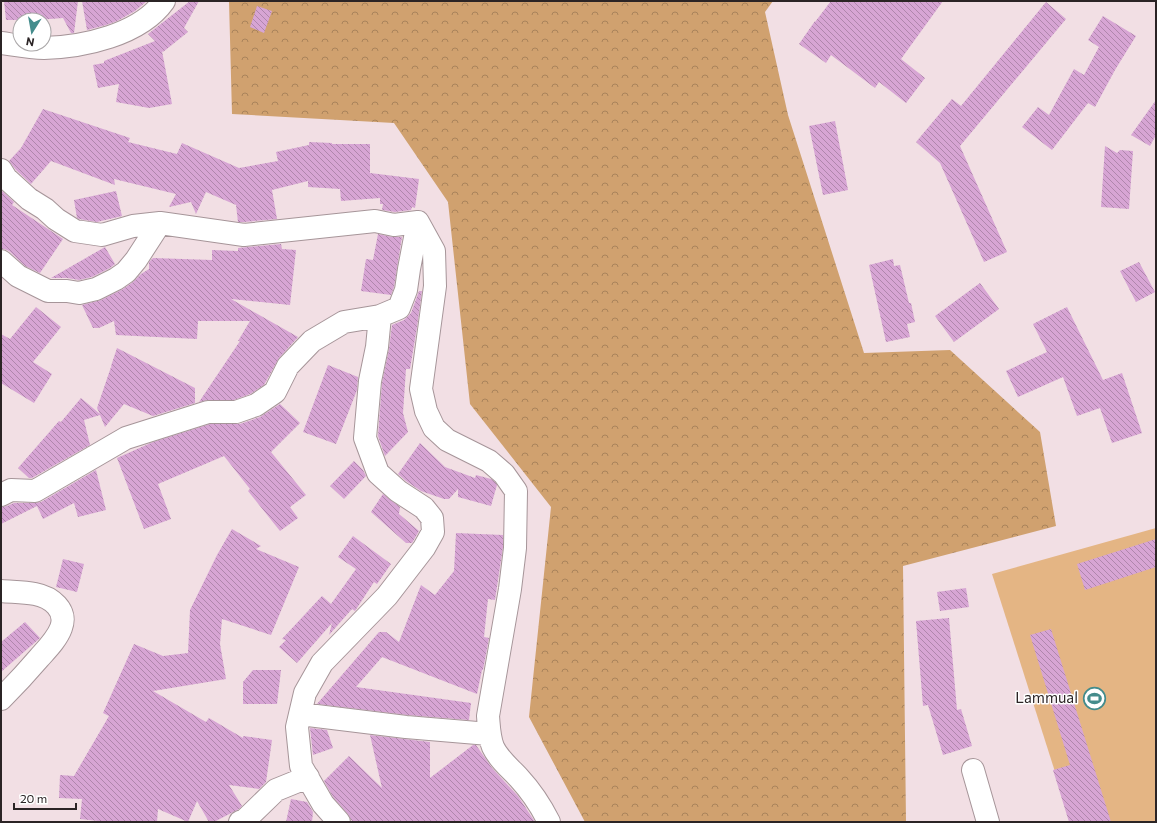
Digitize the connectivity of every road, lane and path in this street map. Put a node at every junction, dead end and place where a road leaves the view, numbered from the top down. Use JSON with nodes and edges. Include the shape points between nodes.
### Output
{"nodes":[{"id":1,"x":164,"y":1,"type":"edge"},
{"id":2,"x":1,"y":43,"type":"edge"},
{"id":3,"x":1,"y":170,"type":"edge"},
{"id":4,"x":418,"y":222,"type":"junction"},
{"id":5,"x":160,"y":223,"type":"junction"},
{"id":6,"x":1,"y":262,"type":"edge"},
{"id":7,"x":380,"y":316,"type":"junction"},
{"id":8,"x":1,"y":495,"type":"edge"},
{"id":9,"x":1,"y":591,"type":"edge"},
{"id":10,"x":1,"y":699,"type":"edge"},
{"id":11,"x":300,"y":714,"type":"junction"},
{"id":12,"x":489,"y":734,"type":"junction"},
{"id":13,"x":972,"y":770,"type":"dead end"},
{"id":14,"x":308,"y":777,"type":"junction"},
{"id":15,"x":240,"y":822,"type":"edge"},
{"id":16,"x":339,"y":822,"type":"edge"},
{"id":17,"x":549,"y":822,"type":"edge"},
{"id":18,"x":988,"y":822,"type":"edge"}],
"edges":[{"from":1,"to":2,"type":"street","via":[[142,22],[96,41],[43,48]]},
{"from":3,"to":5,"type":"street","via":[[29,199],[75,231],[102,235],[133,226]]},
{"from":4,"to":5,"type":"street","via":[[394,225],[375,221],[244,235]]},
{"from":4,"to":7,"type":"street","via":[[406,290],[399,308]]},
{"from":4,"to":12,"type":"street","via":[[434,250],[435,286],[421,389],[426,411],[434,428],[447,440],[489,461],[504,474],[516,491],[515,548],[488,716]]},
{"from":5,"to":6,"type":"street","via":[[126,272],[116,280],[96,289],[79,293],[48,291],[18,276]]},
{"from":7,"to":8,"type":"street","via":[[344,322],[312,341],[288,366],[274,392],[256,405],[236,412],[208,412],[126,438],[35,491],[11,490]]},
{"from":7,"to":11,"type":"street","via":[[370,380],[365,438],[378,473],[398,491],[424,508],[432,518],[433,532],[424,548],[387,596],[322,663],[305,693]]},
{"from":9,"to":10,"type":"street","via":[[36,594],[60,608],[63,617],[61,628],[52,643]]},
{"from":11,"to":12,"type":"street"},
{"from":11,"to":14,"type":"street","via":[[297,727],[301,766]]},
{"from":12,"to":17,"type":"street","via":[[504,764],[532,793]]},
{"from":13,"to":18,"type":"street"},
{"from":14,"to":15,"type":"street","via":[[276,790]]},
{"from":14,"to":16,"type":"street","via":[[323,804]]}]}
